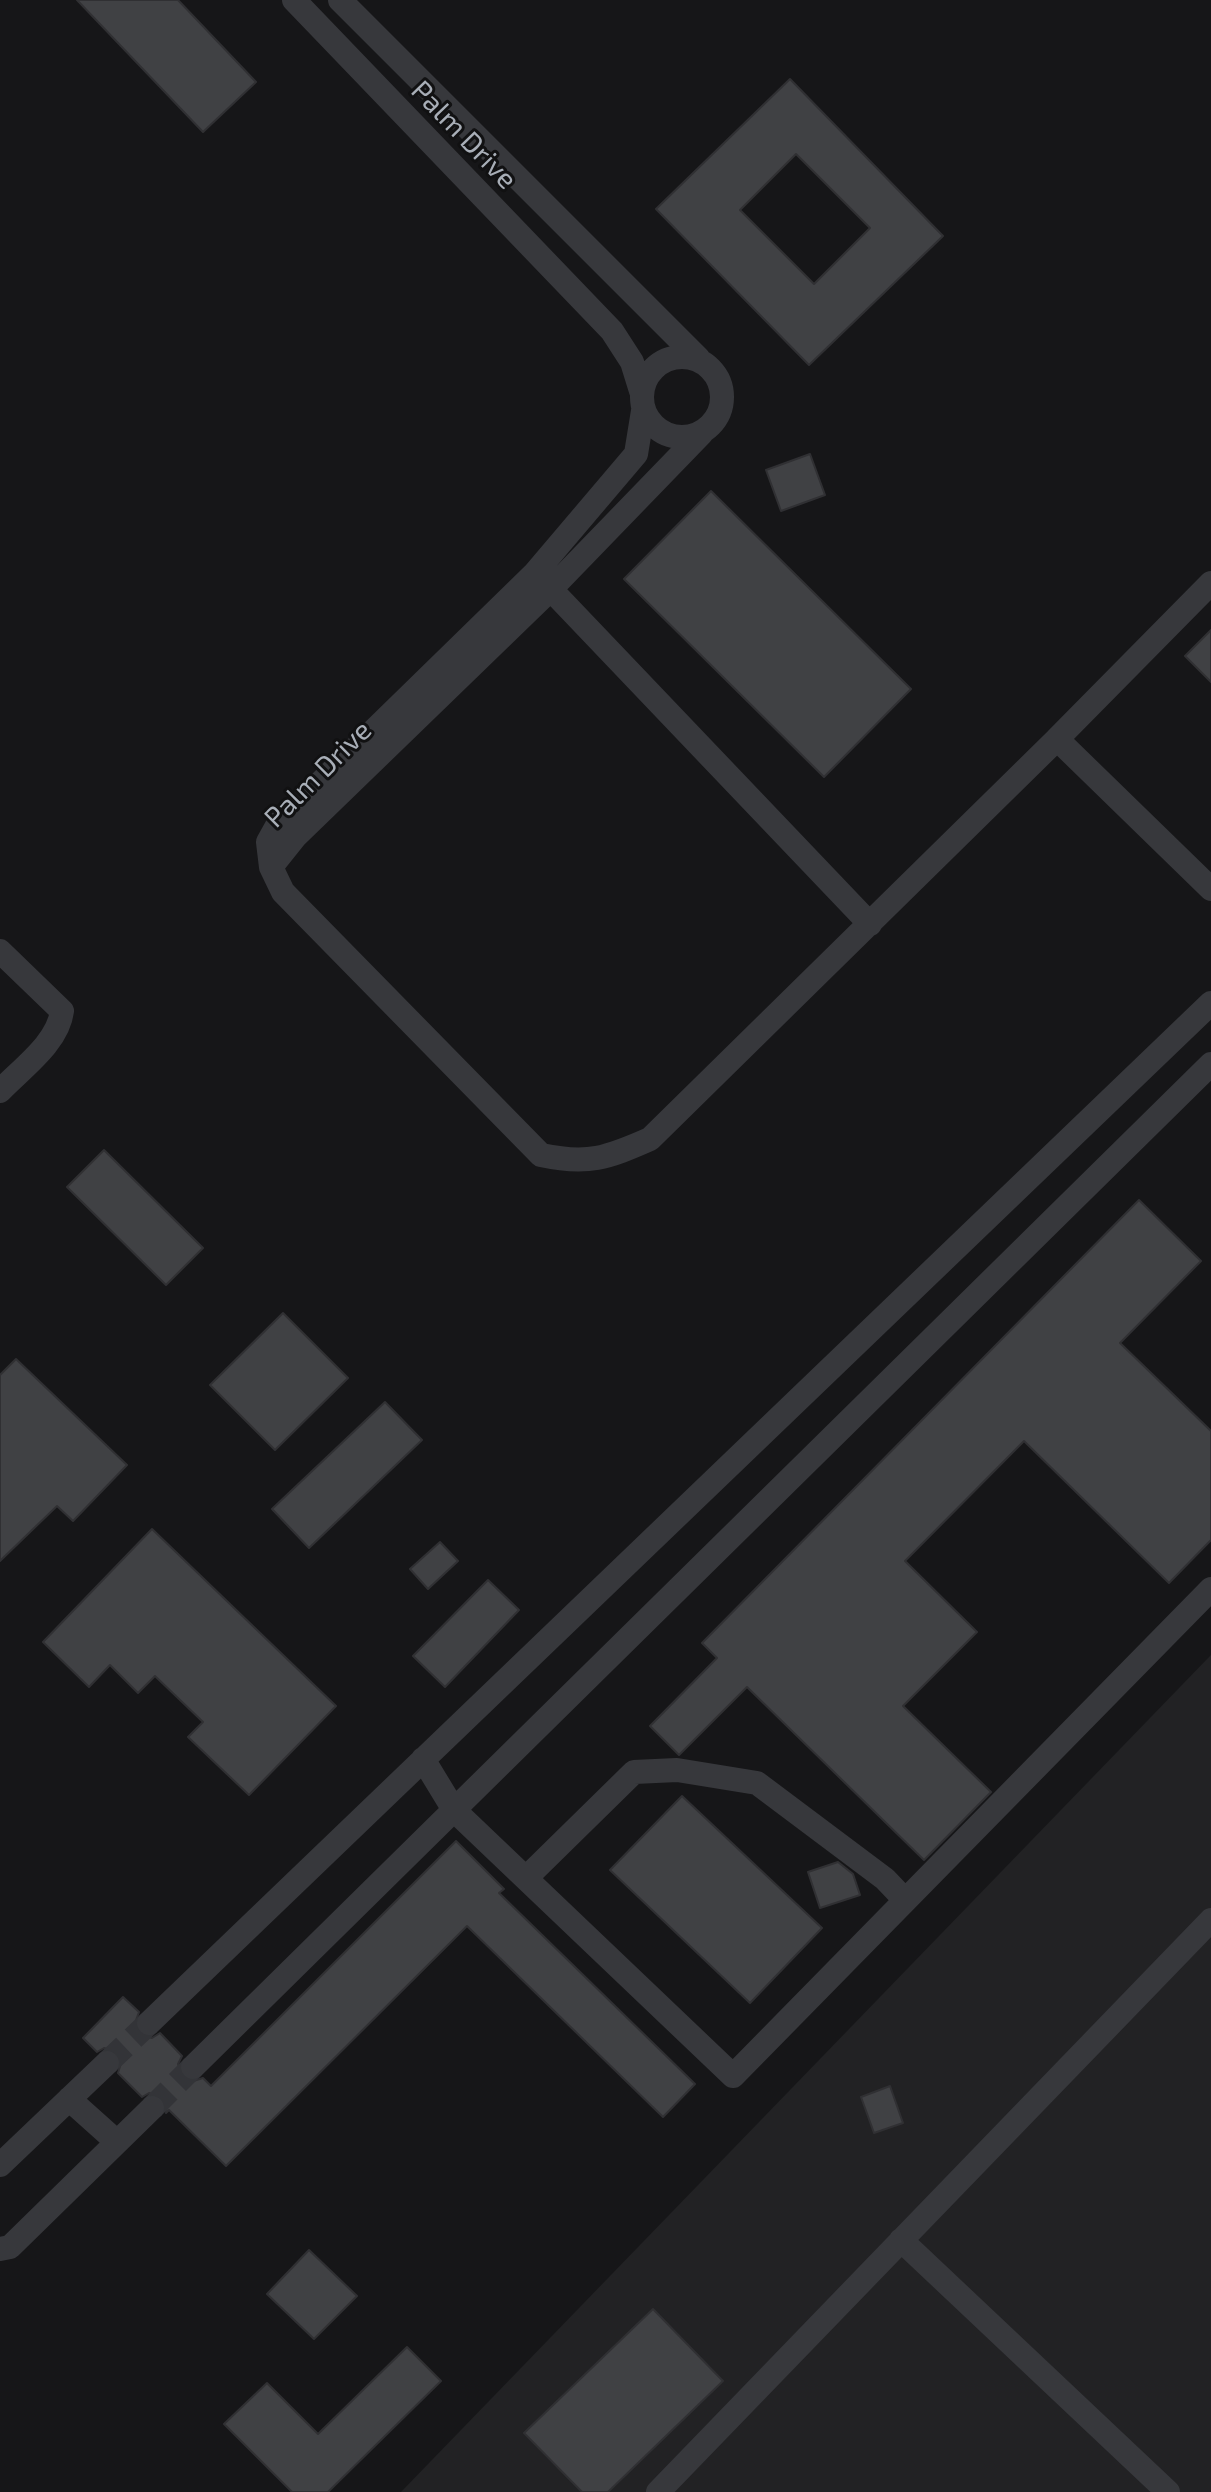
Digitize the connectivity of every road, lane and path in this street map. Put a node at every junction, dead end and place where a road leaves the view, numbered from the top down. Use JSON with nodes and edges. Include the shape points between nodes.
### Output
{"nodes":[{"id":1,"x":294,"y":0,"type":"edge"},
{"id":2,"x":340,"y":0,"type":"edge"},
{"id":3,"x":698,"y":358,"type":"junction"},
{"id":4,"x":642,"y":401,"type":"junction"},
{"id":5,"x":701,"y":434,"type":"junction"},
{"id":6,"x":543,"y":581,"type":"junction"},
{"id":7,"x":1211,"y":583,"type":"edge"},
{"id":8,"x":1057,"y":739,"type":"junction"},
{"id":9,"x":1211,"y":889,"type":"edge"},
{"id":10,"x":870,"y":924,"type":"junction"},
{"id":11,"x":0,"y":951,"type":"edge"},
{"id":12,"x":1211,"y":1003,"type":"edge"},
{"id":13,"x":1211,"y":1064,"type":"edge"},
{"id":14,"x":0,"y":1091,"type":"edge"},
{"id":15,"x":1211,"y":1589,"type":"edge"},
{"id":16,"x":423,"y":1759,"type":"junction"},
{"id":17,"x":454,"y":1810,"type":"junction"},
{"id":18,"x":526,"y":1878,"type":"junction"},
{"id":19,"x":905,"y":1900,"type":"junction"},
{"id":20,"x":1211,"y":1920,"type":"edge"},
{"id":21,"x":149,"y":2023,"type":"tunnel mouth"},
{"id":22,"x":107,"y":2063,"type":"tunnel mouth"},
{"id":23,"x":193,"y":2067,"type":"tunnel mouth"},
{"id":24,"x":69,"y":2099,"type":"junction"},
{"id":25,"x":152,"y":2108,"type":"tunnel mouth"},
{"id":26,"x":117,"y":2142,"type":"junction"},
{"id":27,"x":0,"y":2165,"type":"edge"},
{"id":28,"x":901,"y":2240,"type":"junction"},
{"id":29,"x":0,"y":2249,"type":"edge"},
{"id":30,"x":658,"y":2492,"type":"edge"},
{"id":31,"x":1168,"y":2492,"type":"edge"}],
"edges":[{"from":1,"to":4,"type":"street","name":"Palm Drive","via":[[612,331],[632,362]]},
{"from":2,"to":3,"type":"street","name":"Palm Drive"},
{"from":3,"to":4,"type":"street","name":"Palm Drive","via":[[670,357],[653,368]]},
{"from":3,"to":5,"type":"street","name":"Palm Drive","via":[[712,368],[723,387],[720,414]]},
{"from":4,"to":5,"type":"street","name":"Palm Drive","via":[[658,431],[680,438]]},
{"from":4,"to":6,"type":"street","name":"Palm Drive","via":[[636,454]]},
{"from":5,"to":6,"type":"street","name":"Palm Drive"},
{"from":6,"to":10,"type":"street"},
{"from":6,"to":10,"type":"street","name":"Palm Drive","via":[[278,824],[268,842],[271,867],[283,892],[541,1155],[572,1161],[612,1156],[650,1139]]},
{"from":7,"to":8,"type":"street"},
{"from":8,"to":9,"type":"street"},
{"from":8,"to":10,"type":"street"},
{"from":11,"to":14,"type":"street","via":[[62,1011],[51,1038]]},
{"from":12,"to":16,"type":"street"},
{"from":13,"to":17,"type":"street"},
{"from":15,"to":19,"type":"street"},
{"from":16,"to":17,"type":"street"},
{"from":16,"to":21,"type":"street"},
{"from":17,"to":18,"type":"street"},
{"from":17,"to":23,"type":"street"},
{"from":18,"to":19,"type":"street","via":[[634,1772],[677,1770],[757,1783],[885,1879]]},
{"from":18,"to":19,"type":"street","via":[[733,2076]]},
{"from":20,"to":28,"type":"street"},
{"from":22,"to":24,"type":"street"},
{"from":24,"to":26,"type":"street"},
{"from":24,"to":27,"type":"street"},
{"from":25,"to":26,"type":"street"},
{"from":26,"to":29,"type":"street","via":[[10,2247]]},
{"from":28,"to":30,"type":"street"},
{"from":28,"to":31,"type":"street"}]}
